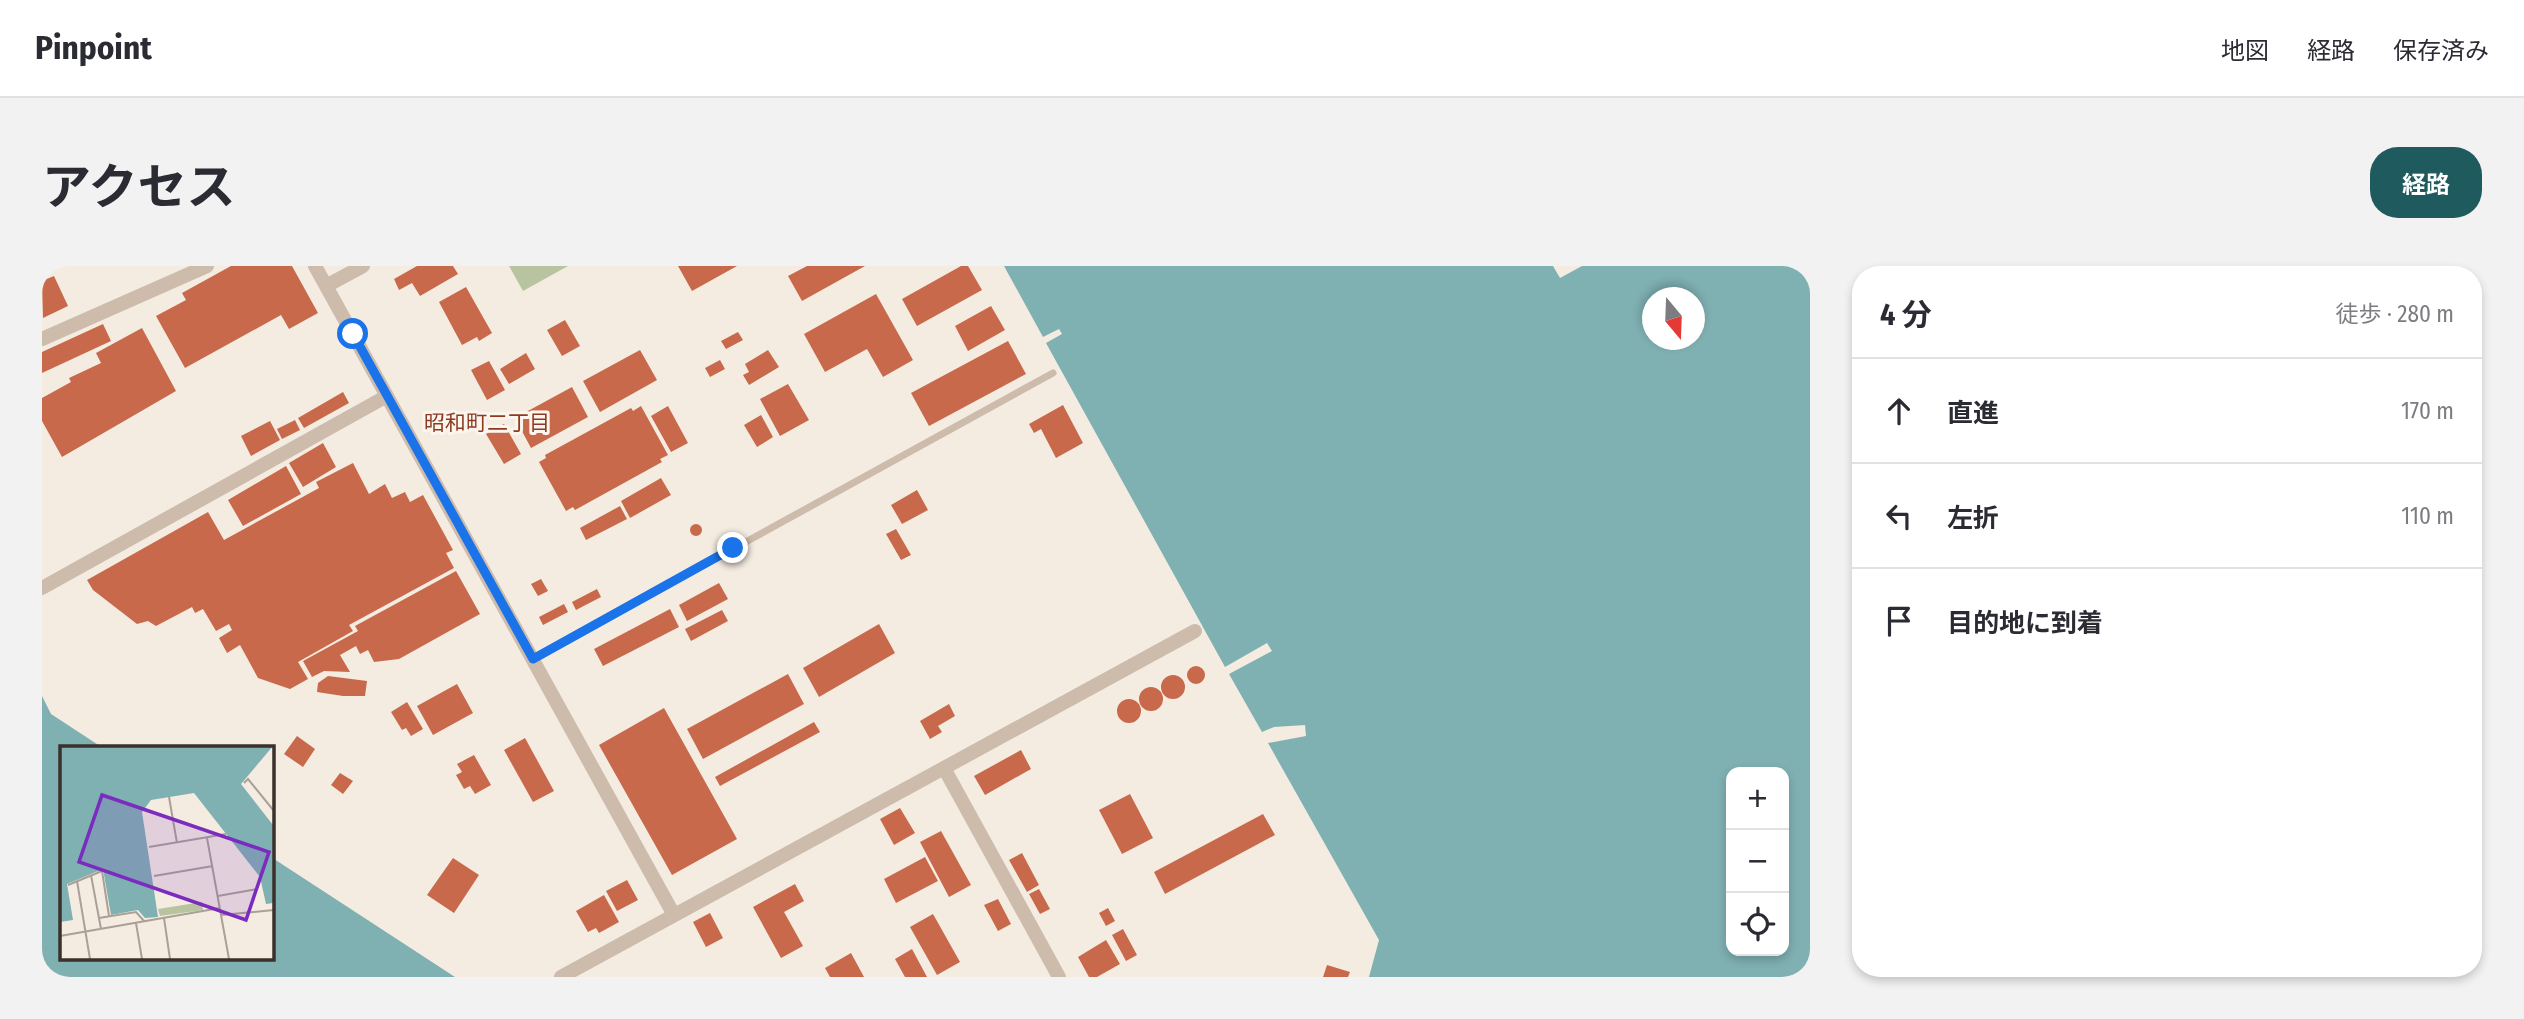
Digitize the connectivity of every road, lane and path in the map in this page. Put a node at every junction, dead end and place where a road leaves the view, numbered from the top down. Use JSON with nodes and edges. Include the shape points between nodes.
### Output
{"nodes":[{"id":1,"x":207,"y":266,"type":"edge"},
{"id":2,"x":315,"y":266,"type":"edge"},
{"id":3,"x":363,"y":266,"type":"edge"},
{"id":4,"x":326,"y":286,"type":"junction"},
{"id":5,"x":42,"y":339,"type":"edge"},
{"id":6,"x":1053,"y":373,"type":"dead end"},
{"id":7,"x":387,"y":396,"type":"junction"},
{"id":8,"x":42,"y":588,"type":"edge"},
{"id":9,"x":1195,"y":631,"type":"dead end"},
{"id":10,"x":533,"y":659,"type":"junction"},
{"id":11,"x":944,"y":768,"type":"junction"},
{"id":12,"x":674,"y":915,"type":"junction"},
{"id":13,"x":561,"y":977,"type":"edge"},
{"id":14,"x":1059,"y":977,"type":"edge"}],
"edges":[{"from":1,"to":5,"type":"street"},
{"from":2,"to":4,"type":"street"},
{"from":3,"to":4,"type":"street"},
{"from":4,"to":7,"type":"street"},
{"from":6,"to":10,"type":"lane"},
{"from":7,"to":8,"type":"street"},
{"from":7,"to":10,"type":"street"},
{"from":9,"to":11,"type":"street"},
{"from":10,"to":12,"type":"street"},
{"from":11,"to":12,"type":"street"},
{"from":11,"to":14,"type":"street"},
{"from":12,"to":13,"type":"street"}]}
